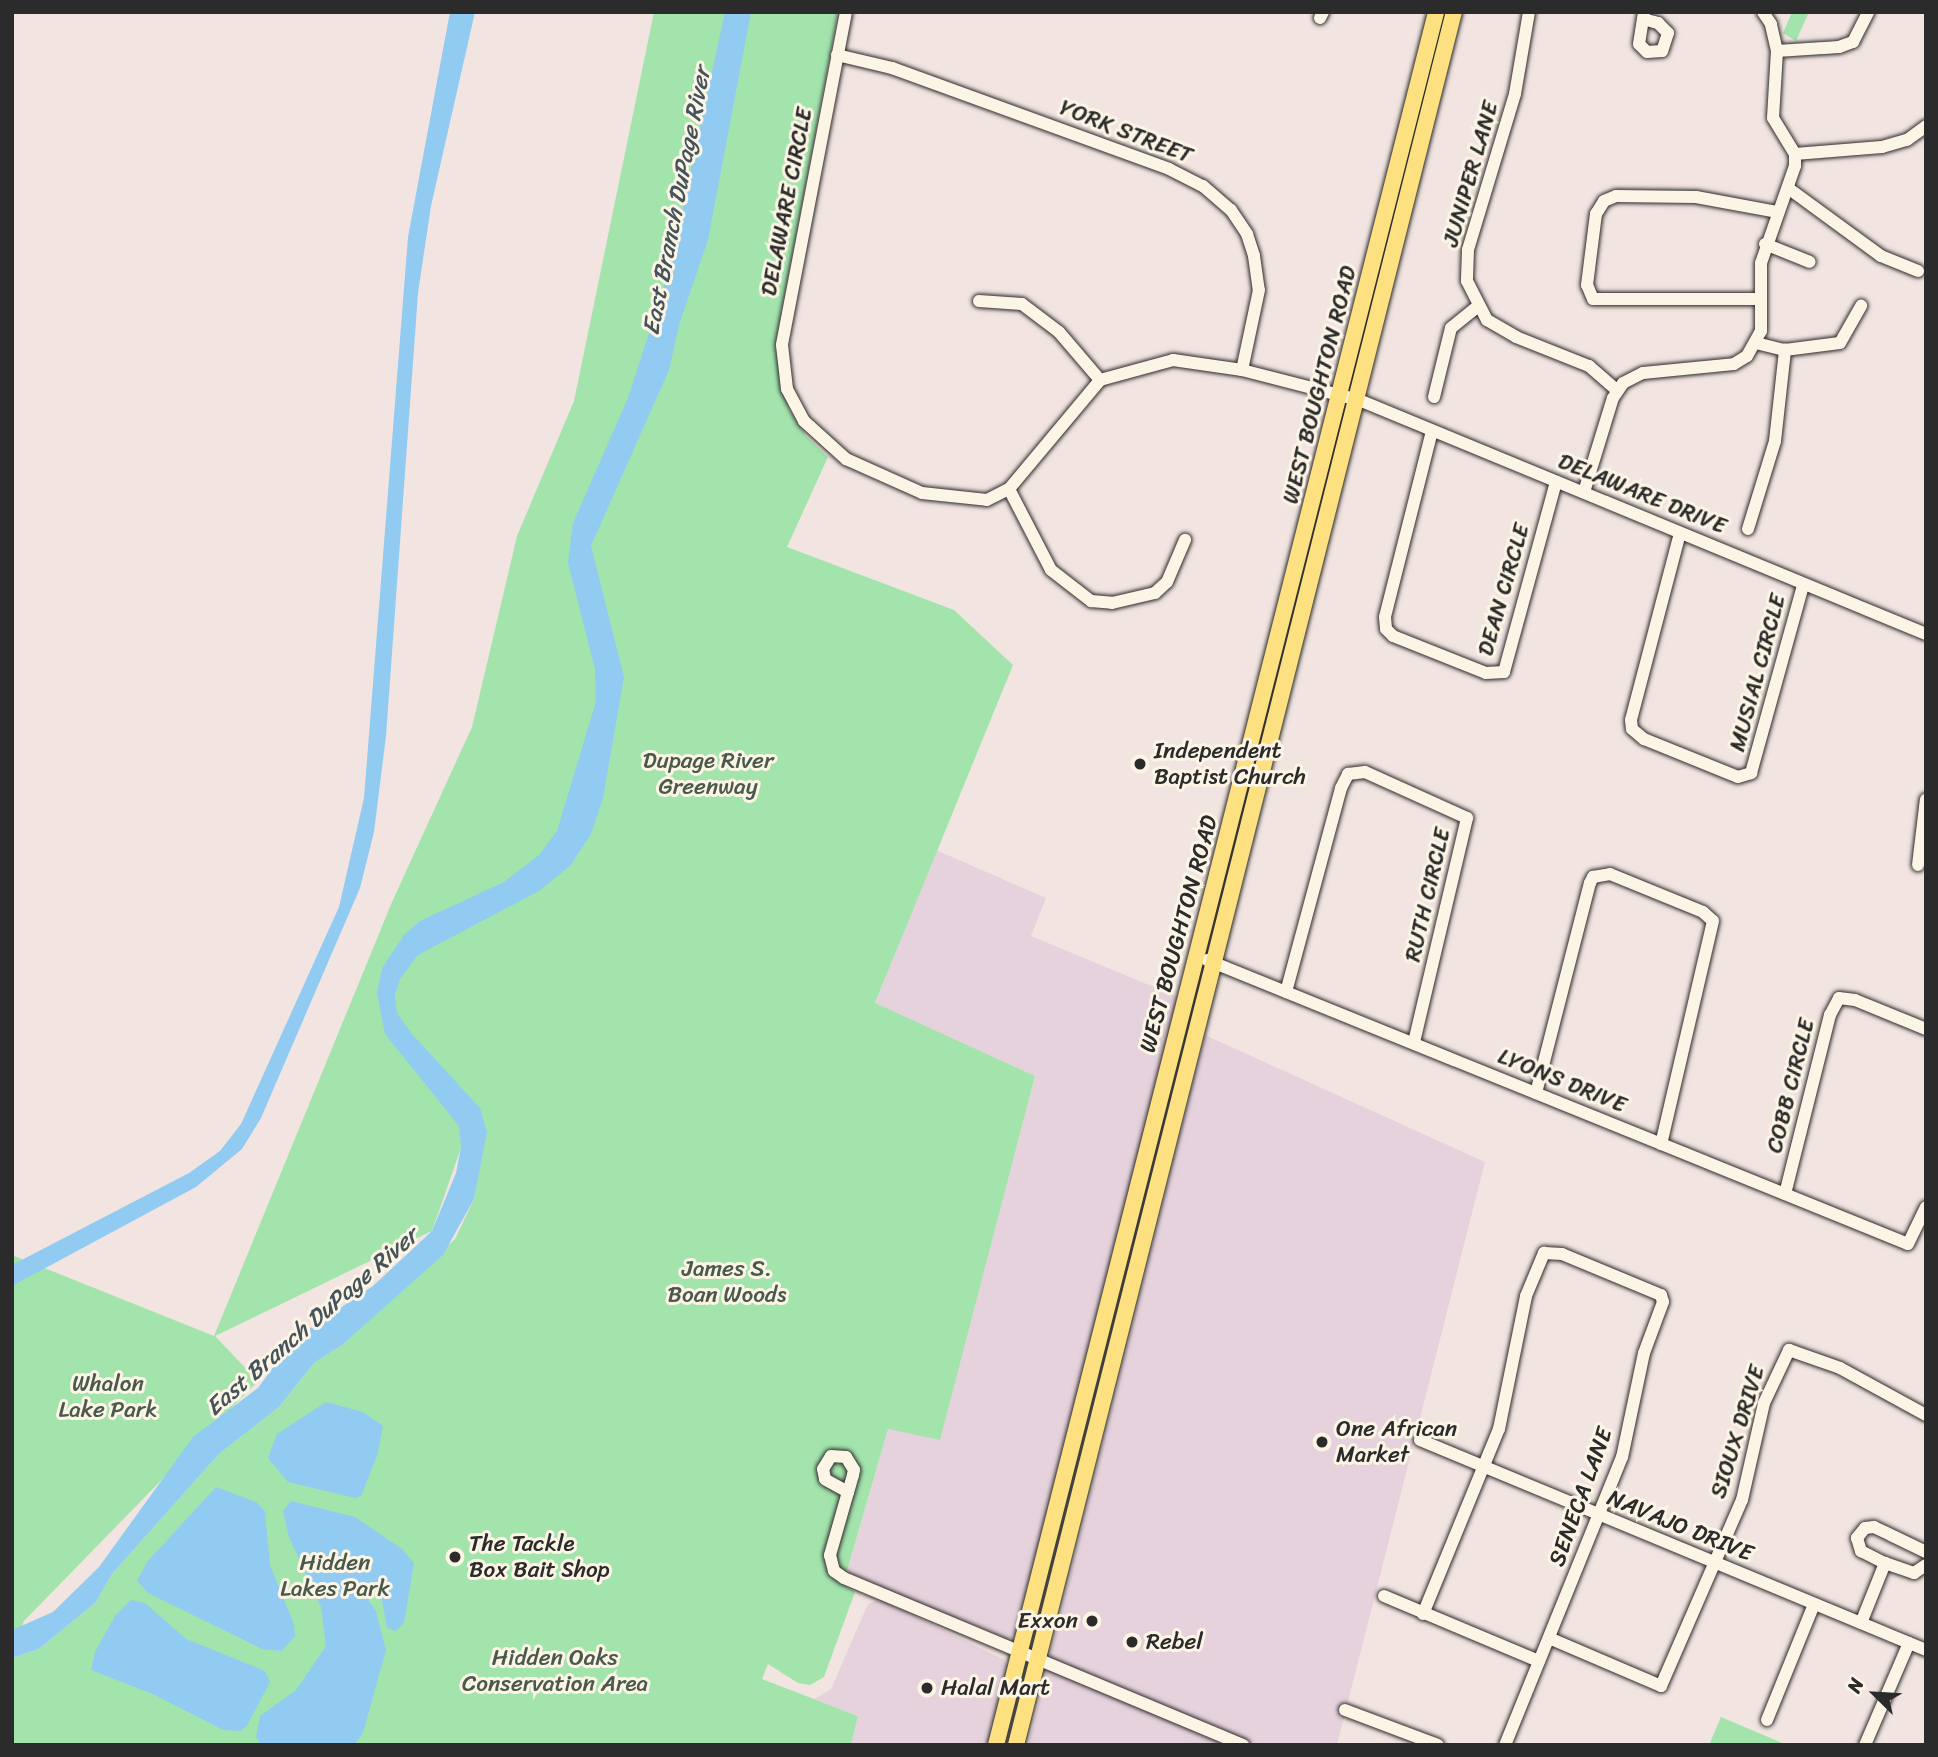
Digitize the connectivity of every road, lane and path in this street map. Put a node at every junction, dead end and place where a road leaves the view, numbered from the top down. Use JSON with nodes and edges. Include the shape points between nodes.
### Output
{"nodes":[{"id":1,"x":846,"y":12,"type":"edge"},
{"id":2,"x":1436,"y":12,"type":"edge"},
{"id":3,"x":1454,"y":12,"type":"edge"},
{"id":4,"x":1529,"y":12,"type":"edge"},
{"id":5,"x":1763,"y":12,"type":"edge"},
{"id":6,"x":1868,"y":12,"type":"edge"},
{"id":7,"x":1777,"y":51,"type":"junction"},
{"id":8,"x":837,"y":55,"type":"junction"},
{"id":9,"x":1926,"y":126,"type":"edge"},
{"id":10,"x":1794,"y":155,"type":"junction"},
{"id":11,"x":1788,"y":188,"type":"junction"},
{"id":12,"x":1777,"y":212,"type":"junction"},
{"id":13,"x":1765,"y":244,"type":"junction"},
{"id":14,"x":1810,"y":262,"type":"dead end"},
{"id":15,"x":1918,"y":271,"type":"dead end"},
{"id":16,"x":1759,"y":299,"type":"junction"},
{"id":17,"x":979,"y":301,"type":"dead end"},
{"id":18,"x":1861,"y":306,"type":"dead end"},
{"id":19,"x":1477,"y":307,"type":"junction"},
{"id":20,"x":1756,"y":343,"type":"junction"},
{"id":21,"x":1785,"y":351,"type":"junction"},
{"id":22,"x":1242,"y":370,"type":"junction"},
{"id":23,"x":1100,"y":380,"type":"junction"},
{"id":24,"x":1617,"y":390,"type":"junction"},
{"id":25,"x":1342,"y":396,"type":"junction"},
{"id":26,"x":1434,"y":397,"type":"dead end"},
{"id":27,"x":1359,"y":400,"type":"junction"},
{"id":28,"x":1432,"y":431,"type":"junction"},
{"id":29,"x":1556,"y":482,"type":"junction"},
{"id":30,"x":1009,"y":489,"type":"junction"},
{"id":31,"x":1584,"y":492,"type":"junction"},
{"id":32,"x":1748,"y":529,"type":"dead end"},
{"id":33,"x":1680,"y":533,"type":"junction"},
{"id":34,"x":1185,"y":540,"type":"dead end"},
{"id":35,"x":1803,"y":585,"type":"junction"},
{"id":36,"x":1926,"y":634,"type":"edge"},
{"id":37,"x":1926,"y":799,"type":"edge"},
{"id":38,"x":1237,"y":839,"type":"junction"},
{"id":39,"x":1918,"y":865,"type":"dead end"},
{"id":40,"x":1206,"y":959,"type":"junction"},
{"id":41,"x":1286,"y":992,"type":"junction"},
{"id":42,"x":1926,"y":1029,"type":"edge"},
{"id":43,"x":1174,"y":1043,"type":"junction"},
{"id":44,"x":1414,"y":1044,"type":"junction"},
{"id":45,"x":1192,"y":1051,"type":"junction"},
{"id":46,"x":1536,"y":1093,"type":"junction"},
{"id":47,"x":1661,"y":1143,"type":"junction"},
{"id":48,"x":1785,"y":1194,"type":"junction"},
{"id":49,"x":1926,"y":1207,"type":"edge"},
{"id":50,"x":1926,"y":1415,"type":"edge"},
{"id":51,"x":1420,"y":1440,"type":"dead end"},
{"id":52,"x":1483,"y":1467,"type":"junction"},
{"id":53,"x":848,"y":1492,"type":"dead end"},
{"id":54,"x":1600,"y":1516,"type":"junction"},
{"id":55,"x":1926,"y":1552,"type":"edge"},
{"id":56,"x":1717,"y":1563,"type":"junction"},
{"id":57,"x":1885,"y":1563,"type":"junction"},
{"id":58,"x":1926,"y":1565,"type":"edge"},
{"id":59,"x":1384,"y":1596,"type":"dead end"},
{"id":60,"x":1814,"y":1604,"type":"junction"},
{"id":61,"x":1423,"y":1614,"type":"junction"},
{"id":62,"x":1861,"y":1623,"type":"junction"},
{"id":63,"x":1549,"y":1638,"type":"junction"},
{"id":64,"x":1909,"y":1643,"type":"junction"},
{"id":65,"x":1926,"y":1650,"type":"edge"},
{"id":66,"x":1020,"y":1651,"type":"junction"},
{"id":67,"x":1039,"y":1659,"type":"junction"},
{"id":68,"x":1539,"y":1661,"type":"junction"},
{"id":69,"x":1345,"y":1710,"type":"dead end"},
{"id":70,"x":1767,"y":1720,"type":"dead end"},
{"id":71,"x":996,"y":1745,"type":"edge"},
{"id":72,"x":1016,"y":1745,"type":"edge"},
{"id":73,"x":1244,"y":1745,"type":"edge"},
{"id":74,"x":1438,"y":1745,"type":"edge"},
{"id":75,"x":1505,"y":1745,"type":"edge"},
{"id":76,"x":1865,"y":1745,"type":"edge"}],
"edges":[{"from":1,"to":8,"type":"street","name":"DELAWARE CIRCLE"},
{"from":2,"to":25,"type":"main road","name":"WEST BOUGHTON ROAD"},
{"from":3,"to":27,"type":"main road","name":"WEST BOUGHTON ROAD"},
{"from":4,"to":19,"type":"street","name":"JUNIPER LANE","via":[[1515,94],[1468,250],[1468,281]]},
{"from":5,"to":7,"type":"street"},
{"from":6,"to":7,"type":"street","via":[[1853,42]]},
{"from":7,"to":10,"type":"street","via":[[1771,107]]},
{"from":8,"to":22,"type":"street","name":"YORK STREET","via":[[892,68],[1169,169],[1203,186],[1231,210],[1247,234],[1254,256],[1259,290]]},
{"from":8,"to":30,"type":"street","name":"DELAWARE CIRCLE","via":[[782,345],[792,399],[811,431],[831,449],[922,493],[987,500]]},
{"from":9,"to":10,"type":"street","via":[[1907,140],[1882,147]]},
{"from":10,"to":11,"type":"street"},
{"from":11,"to":12,"type":"street"},
{"from":11,"to":15,"type":"street","via":[[1881,256]]},
{"from":12,"to":13,"type":"street"},
{"from":12,"to":16,"type":"street","via":[[1696,197],[1616,196],[1604,201],[1596,214],[1587,285],[1593,299]]},
{"from":13,"to":14,"type":"street"},
{"from":13,"to":16,"type":"street"},
{"from":16,"to":20,"type":"street","via":[[1761,331]]},
{"from":17,"to":23,"type":"street","via":[[1022,304],[1059,332]]},
{"from":18,"to":21,"type":"street","via":[[1840,343]]},
{"from":19,"to":24,"type":"street","via":[[1497,326],[1589,366]]},
{"from":19,"to":26,"type":"street","via":[[1451,328]]},
{"from":20,"to":21,"type":"street"},
{"from":20,"to":24,"type":"street","via":[[1734,364],[1631,376]]},
{"from":21,"to":32,"type":"street","via":[[1775,441]]},
{"from":22,"to":23,"type":"street","via":[[1173,360]]},
{"from":22,"to":25,"type":"street"},
{"from":23,"to":30,"type":"street"},
{"from":24,"to":31,"type":"street"},
{"from":25,"to":27,"type":"street","name":"DELAWARE DRIVE"},
{"from":25,"to":38,"type":"main road","name":"WEST BOUGHTON ROAD"},
{"from":27,"to":28,"type":"street","name":"DELAWARE DRIVE"},
{"from":27,"to":38,"type":"main road","name":"WEST BOUGHTON ROAD"},
{"from":28,"to":29,"type":"street","name":"DELAWARE DRIVE"},
{"from":28,"to":29,"type":"street","name":"DEAN CIRCLE","via":[[1385,617],[1386,629],[1393,636],[1486,673],[1504,672]]},
{"from":29,"to":31,"type":"street","name":"DELAWARE DRIVE"},
{"from":30,"to":34,"type":"street","via":[[1051,570],[1091,601],[1112,603],[1155,593],[1167,582]]},
{"from":31,"to":33,"type":"street","name":"DELAWARE DRIVE"},
{"from":33,"to":35,"type":"street","name":"DELAWARE DRIVE"},
{"from":33,"to":35,"type":"street","name":"MUSIAL CIRCLE","via":[[1631,720],[1632,729],[1644,739],[1738,777],[1751,774]]},
{"from":35,"to":36,"type":"street","name":"DELAWARE DRIVE"},
{"from":37,"to":39,"type":"street"},
{"from":38,"to":40,"type":"main road","name":"WEST BOUGHTON ROAD"},
{"from":40,"to":41,"type":"street","name":"LYONS DRIVE"},
{"from":40,"to":43,"type":"main road","name":"WEST BOUGHTON ROAD"},
{"from":40,"to":45,"type":"main road","name":"WEST BOUGHTON ROAD"},
{"from":41,"to":44,"type":"street","name":"LYONS DRIVE"},
{"from":41,"to":44,"type":"street","name":"RUTH CIRCLE","via":[[1344,779],[1354,771],[1366,772],[1467,818]]},
{"from":42,"to":48,"type":"street","name":"COBB CIRCLE","via":[[1839,998],[1830,1015]]},
{"from":43,"to":45,"type":"street"},
{"from":43,"to":66,"type":"main road","name":"WEST BOUGHTON ROAD"},
{"from":44,"to":46,"type":"street","name":"LYONS DRIVE"},
{"from":45,"to":67,"type":"main road","name":"WEST BOUGHTON ROAD"},
{"from":46,"to":47,"type":"street","name":"LYONS DRIVE"},
{"from":46,"to":47,"type":"street","via":[[1590,883],[1593,877],[1610,874],[1703,912],[1713,921]]},
{"from":47,"to":48,"type":"street","name":"LYONS DRIVE"},
{"from":48,"to":49,"type":"street","name":"LYONS DRIVE","via":[[1908,1244]]},
{"from":50,"to":56,"type":"street","name":"SIOUX DRIVE","via":[[1840,1368],[1789,1350],[1764,1403],[1741,1500]]},
{"from":51,"to":52,"type":"street","name":"NAVAJO DRIVE"},
{"from":52,"to":54,"type":"street","name":"NAVAJO DRIVE"},
{"from":52,"to":54,"type":"street","name":"SENECA LANE","via":[[1499,1429],[1530,1283],[1544,1253],[1562,1254],[1663,1298],[1644,1353],[1622,1457]]},
{"from":52,"to":61,"type":"street"},
{"from":53,"to":66,"type":"street","via":[[830,1555],[835,1571]]},
{"from":54,"to":56,"type":"street","name":"NAVAJO DRIVE"},
{"from":54,"to":63,"type":"street","name":"SENECA LANE"},
{"from":55,"to":57,"type":"street","via":[[1874,1527],[1865,1528],[1858,1534],[1858,1548]]},
{"from":56,"to":60,"type":"street","name":"NAVAJO DRIVE"},
{"from":56,"to":63,"type":"street","name":"SIOUX DRIVE","via":[[1661,1686]]},
{"from":57,"to":58,"type":"street","via":[[1914,1573]]},
{"from":57,"to":62,"type":"street"},
{"from":59,"to":61,"type":"street"},
{"from":60,"to":62,"type":"street","name":"NAVAJO DRIVE"},
{"from":60,"to":70,"type":"street"},
{"from":61,"to":68,"type":"street"},
{"from":62,"to":64,"type":"street","name":"NAVAJO DRIVE"},
{"from":63,"to":68,"type":"street","name":"SENECA LANE"},
{"from":64,"to":65,"type":"street","name":"NAVAJO DRIVE"},
{"from":64,"to":76,"type":"street"},
{"from":66,"to":67,"type":"street"},
{"from":66,"to":71,"type":"main road","name":"WEST BOUGHTON ROAD"},
{"from":67,"to":72,"type":"main road","name":"WEST BOUGHTON ROAD"},
{"from":67,"to":73,"type":"street"},
{"from":68,"to":75,"type":"street","name":"SENECA LANE"},
{"from":69,"to":74,"type":"street"}]}
